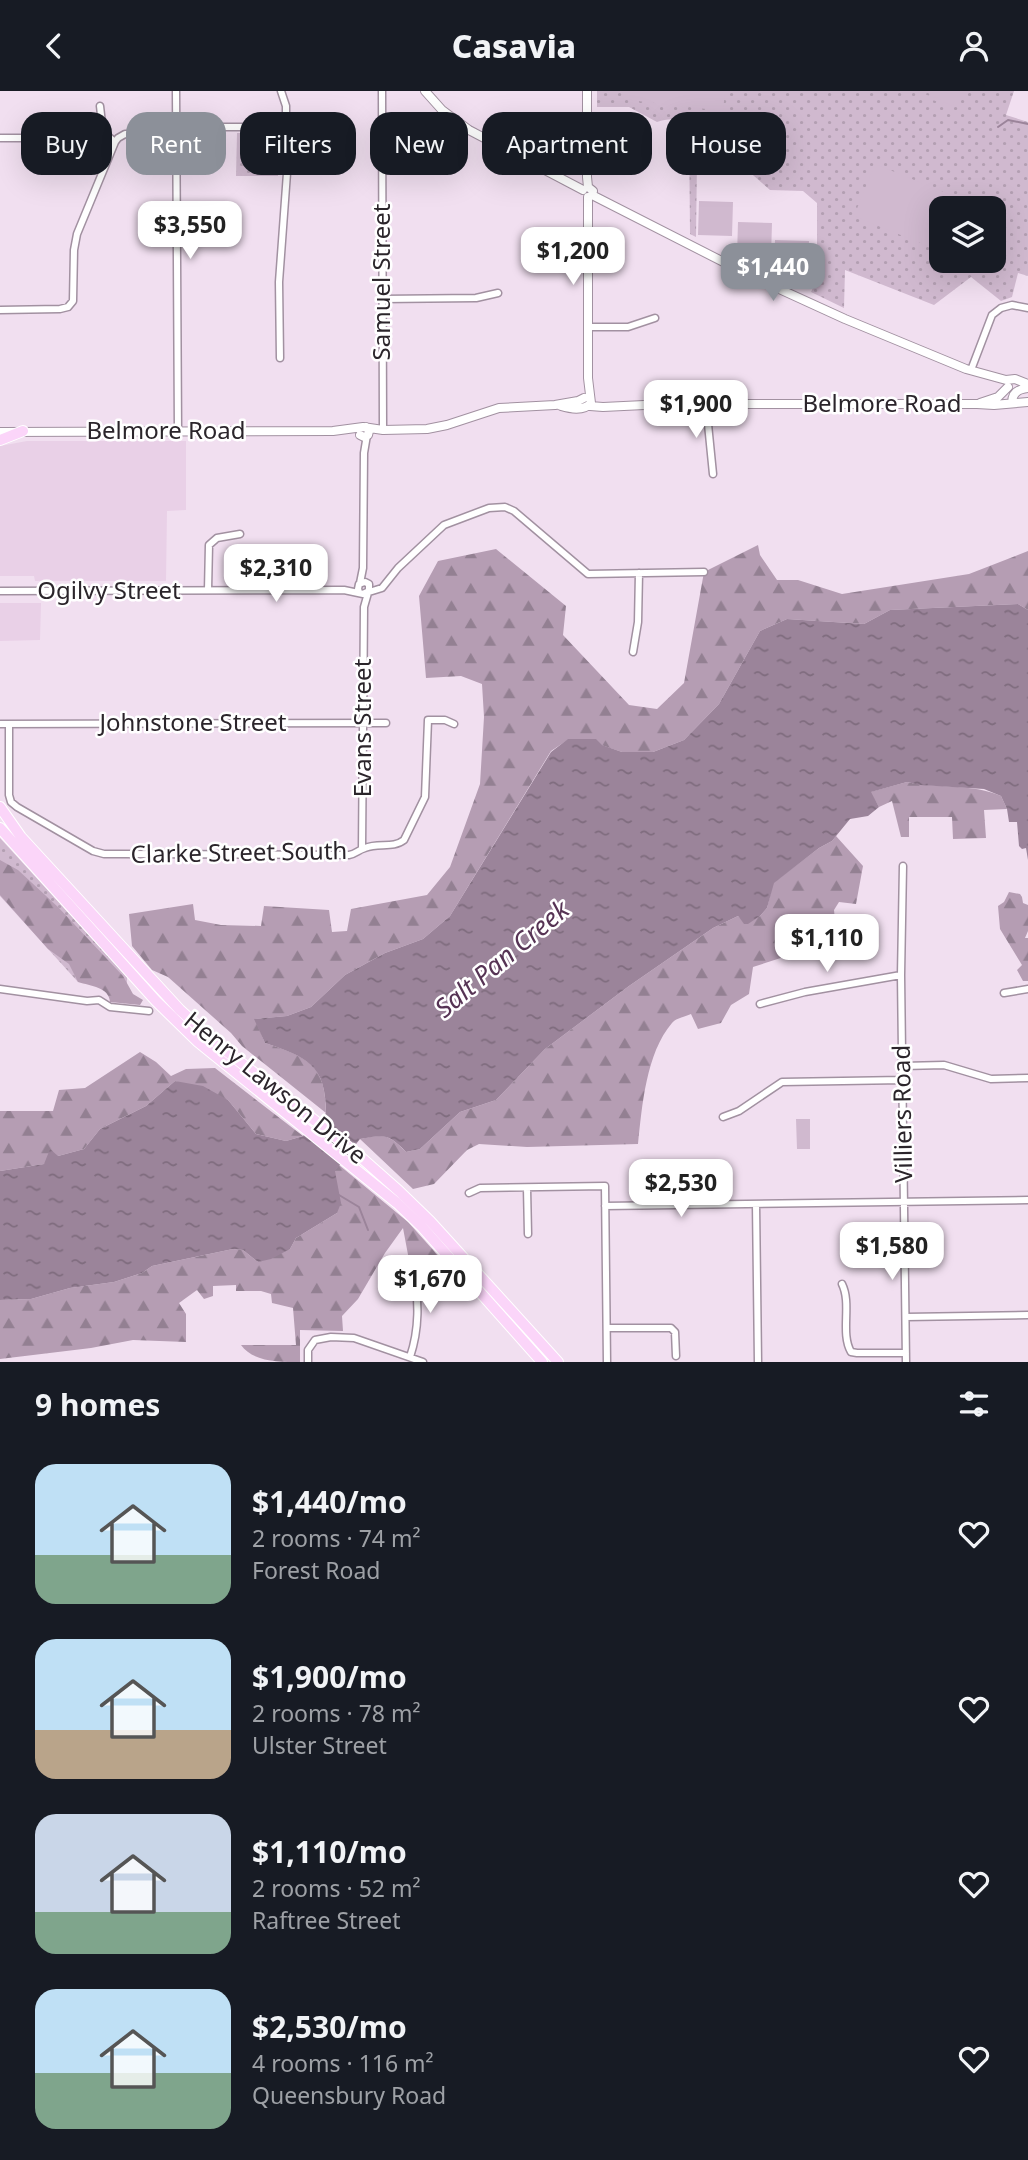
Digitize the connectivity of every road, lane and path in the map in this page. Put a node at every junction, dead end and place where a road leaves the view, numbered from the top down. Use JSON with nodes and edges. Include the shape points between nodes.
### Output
{"nodes":[{"id":1,"x":176,"y":91,"type":"edge"},
{"id":2,"x":281,"y":91,"type":"edge"},
{"id":3,"x":382,"y":91,"type":"edge"},
{"id":4,"x":425,"y":91,"type":"edge"},
{"id":5,"x":587,"y":91,"type":"edge"},
{"id":6,"x":100,"y":106,"type":"dead end"},
{"id":7,"x":177,"y":112,"type":"edge"},
{"id":8,"x":285,"y":112,"type":"edge"},
{"id":9,"x":126,"y":134,"type":"edge"},
{"id":10,"x":0,"y":138,"type":"edge"},
{"id":11,"x":21,"y":138,"type":"edge"},
{"id":12,"x":116,"y":142,"type":"junction"},
{"id":13,"x":177,"y":175,"type":"edge"},
{"id":14,"x":286,"y":175,"type":"edge"},
{"id":15,"x":588,"y":192,"type":"junction"},
{"id":16,"x":498,"y":293,"type":"dead end"},
{"id":17,"x":382,"y":299,"type":"junction"},
{"id":18,"x":1028,"y":308,"type":"edge"},
{"id":19,"x":0,"y":310,"type":"edge"},
{"id":20,"x":655,"y":318,"type":"dead end"},
{"id":21,"x":588,"y":327,"type":"junction"},
{"id":22,"x":280,"y":358,"type":"dead end"},
{"id":23,"x":971,"y":370,"type":"junction"},
{"id":24,"x":1017,"y":386,"type":"edge"},
{"id":25,"x":588,"y":402,"type":"junction"},
{"id":26,"x":1028,"y":402,"type":"edge"},
{"id":27,"x":1012,"y":403,"type":"junction"},
{"id":28,"x":706,"y":404,"type":"junction"},
{"id":29,"x":977,"y":404,"type":"junction"},
{"id":30,"x":383,"y":430,"type":"junction"},
{"id":31,"x":178,"y":431,"type":"junction"},
{"id":32,"x":0,"y":432,"type":"edge"},
{"id":33,"x":23,"y":432,"type":"junction"},
{"id":34,"x":364,"y":433,"type":"junction"},
{"id":35,"x":0,"y":440,"type":"edge"},
{"id":36,"x":713,"y":474,"type":"dead end"},
{"id":37,"x":240,"y":534,"type":"dead end"},
{"id":38,"x":704,"y":572,"type":"dead end"},
{"id":39,"x":639,"y":573,"type":"junction"},
{"id":40,"x":364,"y":588,"type":"junction"},
{"id":41,"x":208,"y":590,"type":"junction"},
{"id":42,"x":0,"y":591,"type":"edge"},
{"id":43,"x":633,"y":652,"type":"dead end"},
{"id":44,"x":363,"y":723,"type":"junction"},
{"id":45,"x":386,"y":723,"type":"dead end"},
{"id":46,"x":0,"y":724,"type":"edge"},
{"id":47,"x":9,"y":724,"type":"junction"},
{"id":48,"x":454,"y":724,"type":"dead end"},
{"id":49,"x":0,"y":807,"type":"edge"},
{"id":50,"x":0,"y":828,"type":"edge"},
{"id":51,"x":362,"y":849,"type":"junction"},
{"id":52,"x":903,"y":866,"type":"dead end"},
{"id":53,"x":901,"y":975,"type":"junction"},
{"id":54,"x":0,"y":989,"type":"edge"},
{"id":55,"x":1028,"y":989,"type":"edge"},
{"id":56,"x":1004,"y":992,"type":"dead end"},
{"id":57,"x":760,"y":1004,"type":"dead end"},
{"id":58,"x":149,"y":1010,"type":"dead end"},
{"id":59,"x":231,"y":1061,"type":"junction"},
{"id":60,"x":903,"y":1066,"type":"junction"},
{"id":61,"x":1028,"y":1079,"type":"edge"},
{"id":62,"x":903,"y":1080,"type":"junction"},
{"id":63,"x":723,"y":1117,"type":"dead end"},
{"id":64,"x":363,"y":1167,"type":"junction"},
{"id":65,"x":527,"y":1188,"type":"junction"},
{"id":66,"x":469,"y":1193,"type":"dead end"},
{"id":67,"x":1028,"y":1199,"type":"edge"},
{"id":68,"x":904,"y":1201,"type":"junction"},
{"id":69,"x":755,"y":1204,"type":"junction"},
{"id":70,"x":606,"y":1206,"type":"junction"},
{"id":71,"x":528,"y":1234,"type":"dead end"},
{"id":72,"x":412,"y":1272,"type":"dead end"},
{"id":73,"x":842,"y":1283,"type":"dead end"},
{"id":74,"x":1028,"y":1315,"type":"edge"},
{"id":75,"x":906,"y":1317,"type":"junction"},
{"id":76,"x":607,"y":1328,"type":"junction"},
{"id":77,"x":906,"y":1353,"type":"junction"},
{"id":78,"x":676,"y":1356,"type":"dead end"},
{"id":79,"x":410,"y":1357,"type":"junction"},
{"id":80,"x":308,"y":1362,"type":"edge"},
{"id":81,"x":423,"y":1362,"type":"edge"},
{"id":82,"x":542,"y":1362,"type":"edge"},
{"id":83,"x":558,"y":1362,"type":"edge"},
{"id":84,"x":607,"y":1362,"type":"edge"},
{"id":85,"x":758,"y":1362,"type":"edge"},
{"id":86,"x":906,"y":1362,"type":"edge"}],
"edges":[{"from":1,"to":7,"type":"street"},
{"from":2,"to":8,"type":"street"},
{"from":3,"to":17,"type":"street","name":"Samuel Street"},
{"from":4,"to":15,"type":"street","via":[[469,130]]},
{"from":5,"to":15,"type":"street"},
{"from":6,"to":12,"type":"street","via":[[103,132]]},
{"from":9,"to":12,"type":"street"},
{"from":10,"to":11,"type":"street"},
{"from":12,"to":19,"type":"street","via":[[77,234],[73,308]]},
{"from":13,"to":31,"type":"street"},
{"from":14,"to":22,"type":"street"},
{"from":15,"to":21,"type":"street"},
{"from":15,"to":23,"type":"street","via":[[771,286]]},
{"from":16,"to":17,"type":"street","via":[[476,298]]},
{"from":17,"to":30,"type":"street","name":"Samuel Street"},
{"from":18,"to":23,"type":"street","via":[[1012,305],[992,316]]},
{"from":20,"to":21,"type":"street","via":[[628,327]]},
{"from":21,"to":25,"type":"street"},
{"from":23,"to":24,"type":"street"},
{"from":24,"to":27,"type":"street"},
{"from":24,"to":29,"type":"street","name":"Belmore Road"},
{"from":25,"to":28,"type":"street","name":"Belmore Road"},
{"from":25,"to":30,"type":"street","name":"Belmore Road","via":[[507,406],[437,428]]},
{"from":26,"to":27,"type":"street","name":"Belmore Road"},
{"from":27,"to":29,"type":"street","name":"Belmore Road"},
{"from":28,"to":29,"type":"street","name":"Belmore Road"},
{"from":28,"to":36,"type":"street"},
{"from":30,"to":34,"type":"street","name":"Belmore Road"},
{"from":31,"to":33,"type":"street","name":"Belmore Road"},
{"from":31,"to":34,"type":"street","name":"Belmore Road"},
{"from":32,"to":33,"type":"street","name":"Belmore Road"},
{"from":33,"to":35,"type":"main road"},
{"from":34,"to":40,"type":"street","name":"Evans Street"},
{"from":37,"to":41,"type":"street","via":[[217,538],[209,545]]},
{"from":38,"to":39,"type":"street","name":"Ogilvy Street"},
{"from":39,"to":40,"type":"street","name":"Ogilvy Street","via":[[588,574],[520,516],[500,507],[444,525],[390,577]]},
{"from":39,"to":43,"type":"street"},
{"from":40,"to":41,"type":"street","name":"Ogilvy Street"},
{"from":40,"to":44,"type":"street","name":"Evans Street"},
{"from":41,"to":42,"type":"street","name":"Ogilvy Street"},
{"from":44,"to":45,"type":"street","name":"Johnstone Street"},
{"from":44,"to":47,"type":"street","name":"Johnstone Street"},
{"from":44,"to":51,"type":"street","name":"Evans Street"},
{"from":46,"to":47,"type":"street","name":"Johnstone Street"},
{"from":47,"to":51,"type":"street","name":"Clarke Street South","via":[[11,802],[98,853],[349,855]]},
{"from":48,"to":51,"type":"street","name":"Clarke Street South","via":[[428,720],[425,797],[404,839],[395,845]]},
{"from":49,"to":59,"type":"main road","name":"Henry Lawson Drive","via":[[21,837],[141,970]]},
{"from":50,"to":59,"type":"main road","name":"Henry Lawson Drive","via":[[180,1025]]},
{"from":52,"to":53,"type":"street","name":"Villiers Road"},
{"from":53,"to":57,"type":"street"},
{"from":53,"to":60,"type":"street","name":"Villiers Road"},
{"from":54,"to":58,"type":"street"},
{"from":55,"to":56,"type":"street"},
{"from":59,"to":64,"type":"main road","name":"Henry Lawson Drive"},
{"from":60,"to":61,"type":"street","via":[[944,1065],[991,1079]]},
{"from":60,"to":62,"type":"street","name":"Villiers Road"},
{"from":62,"to":63,"type":"street","via":[[782,1082],[740,1111]]},
{"from":62,"to":68,"type":"street","name":"Villiers Road"},
{"from":64,"to":82,"type":"main road","name":"Henry Lawson Drive"},
{"from":64,"to":83,"type":"main road","name":"Henry Lawson Drive","via":[[399,1191],[430,1221]]},
{"from":65,"to":66,"type":"street","via":[[481,1188]]},
{"from":65,"to":70,"type":"street","via":[[605,1186]]},
{"from":65,"to":71,"type":"street"},
{"from":67,"to":68,"type":"street"},
{"from":68,"to":69,"type":"street"},
{"from":68,"to":75,"type":"street","name":"Villiers Road"},
{"from":69,"to":70,"type":"street"},
{"from":69,"to":85,"type":"street"},
{"from":70,"to":76,"type":"street"},
{"from":72,"to":79,"type":"street","via":[[417,1328]]},
{"from":73,"to":77,"type":"street","via":[[851,1352]]},
{"from":74,"to":75,"type":"street"},
{"from":75,"to":77,"type":"street","name":"Villiers Road"},
{"from":76,"to":78,"type":"street","via":[[671,1328]]},
{"from":76,"to":84,"type":"street"},
{"from":77,"to":86,"type":"street","name":"Villiers Road"},
{"from":79,"to":80,"type":"street","via":[[354,1338],[318,1338],[308,1350]]},
{"from":79,"to":81,"type":"street"}]}
